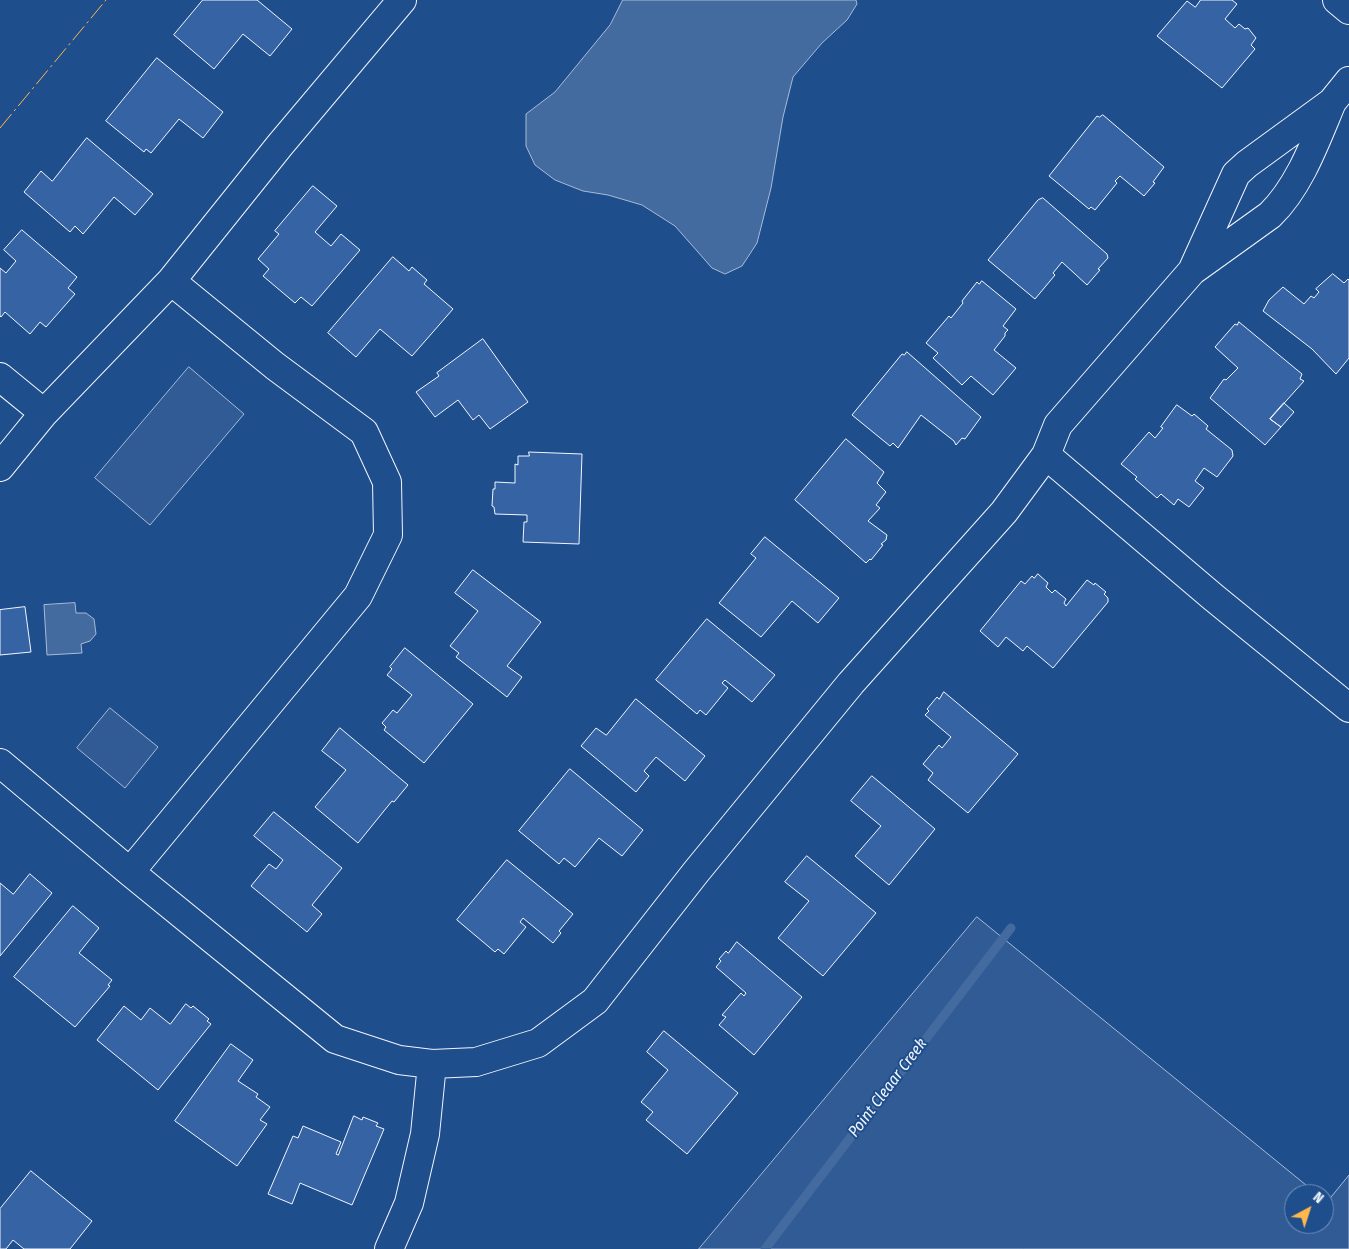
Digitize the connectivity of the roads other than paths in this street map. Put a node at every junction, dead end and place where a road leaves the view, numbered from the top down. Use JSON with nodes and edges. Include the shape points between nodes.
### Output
{"nodes":[{"id":1,"x":402,"y":0,"type":"edge"},
{"id":2,"x":1338,"y":0,"type":"edge"},
{"id":3,"x":1349,"y":10,"type":"edge"},
{"id":4,"x":1349,"y":81,"type":"edge"},
{"id":5,"x":1332,"y":102,"type":"junction"},
{"id":6,"x":1192,"y":271,"type":"junction"},
{"id":7,"x":171,"y":281,"type":"junction"},
{"id":8,"x":0,"y":378,"type":"edge"},
{"id":9,"x":44,"y":413,"type":"junction"},
{"id":10,"x":1046,"y":455,"type":"junction"},
{"id":11,"x":0,"y":467,"type":"edge"},
{"id":12,"x":1349,"y":708,"type":"edge"},
{"id":13,"x":0,"y":763,"type":"edge"},
{"id":14,"x":130,"y":872,"type":"junction"},
{"id":15,"x":432,"y":1064,"type":"junction"},
{"id":16,"x":389,"y":1249,"type":"edge"}],
"edges":[{"from":1,"to":7,"type":"street"},
{"from":2,"to":3,"type":"street"},
{"from":4,"to":5,"type":"street"},
{"from":5,"to":6,"type":"street","via":[[1288,196],[1270,214]]},
{"from":5,"to":6,"type":"street","via":[[1236,174]]},
{"from":6,"to":10,"type":"street","via":[[1058,425]]},
{"from":7,"to":9,"type":"street"},
{"from":7,"to":14,"type":"street","via":[[275,366],[364,432],[388,482],[388,535],[358,596]]},
{"from":8,"to":9,"type":"street"},
{"from":9,"to":11,"type":"street"},
{"from":10,"to":12,"type":"street"},
{"from":10,"to":15,"type":"street","via":[[1004,512],[838,698],[595,1001],[538,1043],[476,1062]]},
{"from":13,"to":14,"type":"street"},
{"from":14,"to":15,"type":"street","via":[[335,1039],[399,1060]]},
{"from":15,"to":16,"type":"street","via":[[425,1134],[409,1203]]}]}
